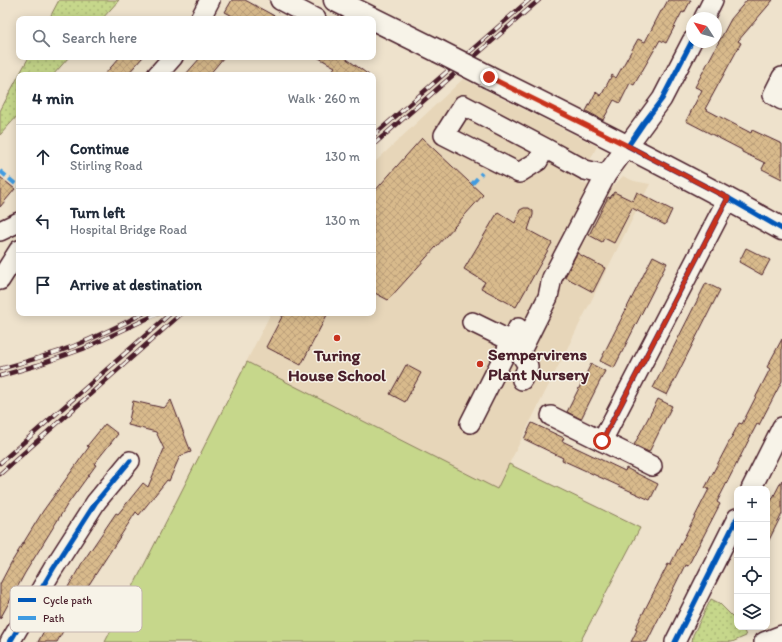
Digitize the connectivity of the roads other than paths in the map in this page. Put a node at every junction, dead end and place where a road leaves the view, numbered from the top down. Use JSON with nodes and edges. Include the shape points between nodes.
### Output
{"nodes":[{"id":1,"x":210,"y":0,"type":"edge"},
{"id":2,"x":280,"y":0,"type":"edge"},
{"id":3,"x":335,"y":0,"type":"edge"},
{"id":4,"x":713,"y":0,"type":"edge"},
{"id":5,"x":707,"y":12,"type":"edge"},
{"id":6,"x":202,"y":16,"type":"edge"},
{"id":7,"x":310,"y":16,"type":"edge"},
{"id":8,"x":367,"y":16,"type":"edge"},
{"id":9,"x":376,"y":20,"type":"edge"},
{"id":10,"x":688,"y":48,"type":"edge"},
{"id":11,"x":170,"y":60,"type":"edge"},
{"id":12,"x":160,"y":72,"type":"edge"},
{"id":13,"x":782,"y":77,"type":"edge"},
{"id":14,"x":782,"y":100,"type":"edge"},
{"id":15,"x":628,"y":146,"type":"junction"},
{"id":16,"x":546,"y":148,"type":"junction"},
{"id":17,"x":606,"y":175,"type":"junction"},
{"id":18,"x":728,"y":198,"type":"junction"},
{"id":19,"x":16,"y":223,"type":"edge"},
{"id":20,"x":782,"y":229,"type":"edge"},
{"id":21,"x":0,"y":231,"type":"edge"},
{"id":22,"x":16,"y":257,"type":"edge"},
{"id":23,"x":552,"y":278,"type":"junction"},
{"id":24,"x":0,"y":280,"type":"edge"},
{"id":25,"x":472,"y":322,"type":"dead end"},
{"id":26,"x":511,"y":341,"type":"junction"},
{"id":27,"x":522,"y":380,"type":"dead end"},
{"id":28,"x":551,"y":416,"type":"dead end"},
{"id":29,"x":470,"y":423,"type":"dead end"},
{"id":30,"x":782,"y":427,"type":"edge"},
{"id":31,"x":602,"y":441,"type":"junction"},
{"id":32,"x":130,"y":461,"type":"dead end"},
{"id":33,"x":652,"y":466,"type":"dead end"},
{"id":34,"x":752,"y":486,"type":"edge"},
{"id":35,"x":735,"y":522,"type":"edge"},
{"id":36,"x":43,"y":586,"type":"edge"},
{"id":37,"x":16,"y":632,"type":"edge"},
{"id":38,"x":782,"y":635,"type":"edge"},
{"id":39,"x":10,"y":642,"type":"edge"},
{"id":40,"x":675,"y":642,"type":"edge"},
{"id":41,"x":764,"y":642,"type":"edge"}],
"edges":[{"from":1,"to":6,"type":"street"},
{"from":2,"to":7,"type":"street"},
{"from":3,"to":8,"type":"main road","bridge":true},
{"from":4,"to":5,"type":"street"},
{"from":9,"to":15,"type":"main road","bridge":true},
{"from":10,"to":15,"type":"street","via":[[662,99]]},
{"from":11,"to":12,"type":"street"},
{"from":13,"to":14,"type":"street","via":[[773,95]]},
{"from":15,"to":17,"type":"street"},
{"from":15,"to":18,"type":"main road"},
{"from":16,"to":16,"type":"street","via":[[538,161],[519,173],[444,135],[463,105]]},
{"from":16,"to":17,"type":"street","via":[[585,170]]},
{"from":17,"to":23,"type":"street"},
{"from":18,"to":20,"type":"main road"},
{"from":18,"to":31,"type":"street"},
{"from":19,"to":21,"type":"street"},
{"from":22,"to":24,"type":"street"},
{"from":23,"to":26,"type":"street","via":[[535,294]]},
{"from":23,"to":27,"type":"street","via":[[548,298],[520,353],[528,366]]},
{"from":25,"to":26,"type":"street"},
{"from":26,"to":29,"type":"street"},
{"from":28,"to":31,"type":"street"},
{"from":30,"to":34,"type":"street"},
{"from":31,"to":33,"type":"street"},
{"from":32,"to":36,"type":"street","via":[[96,502]]},
{"from":35,"to":40,"type":"street"},
{"from":37,"to":39,"type":"street"},
{"from":38,"to":41,"type":"street"}]}
